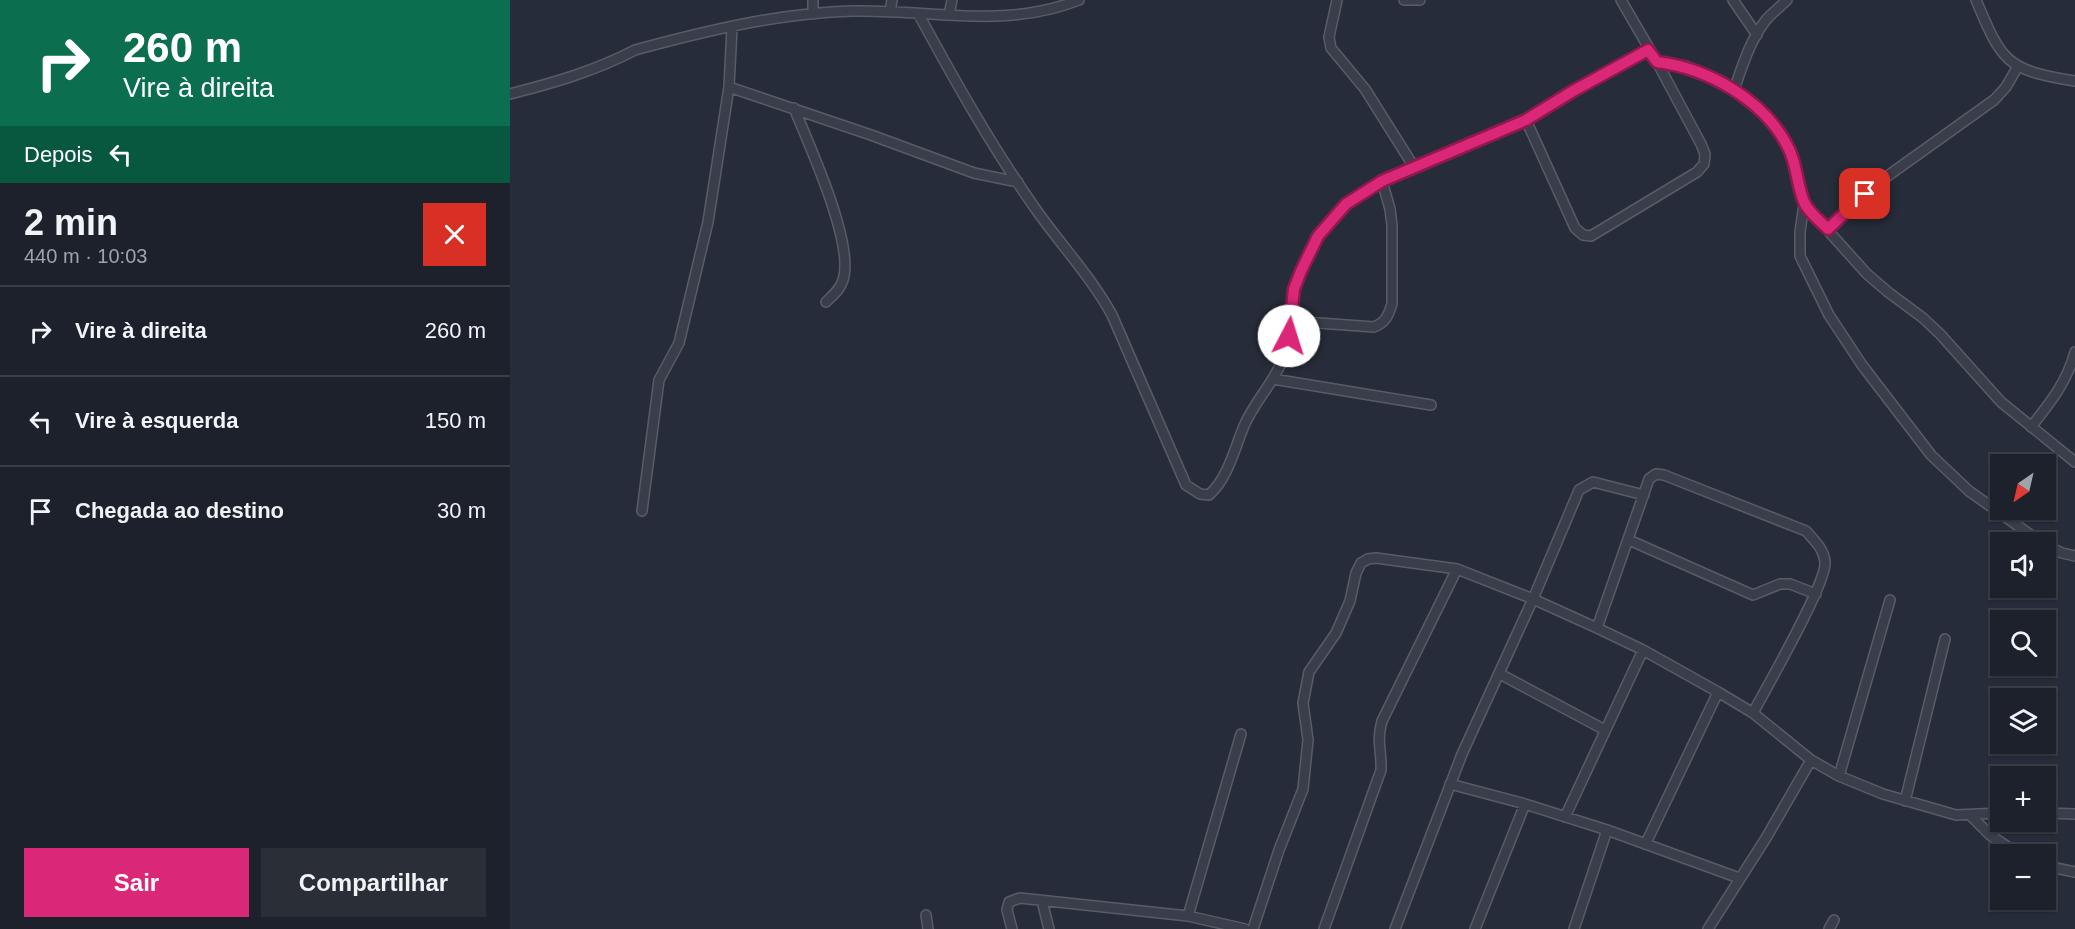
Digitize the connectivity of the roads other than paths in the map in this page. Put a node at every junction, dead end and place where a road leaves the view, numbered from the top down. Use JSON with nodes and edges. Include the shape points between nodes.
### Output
{"nodes":[{"id":1,"x":813,"y":0,"type":"edge"},
{"id":2,"x":892,"y":0,"type":"edge"},
{"id":3,"x":952,"y":0,"type":"edge"},
{"id":4,"x":1078,"y":0,"type":"edge"},
{"id":5,"x":1337,"y":0,"type":"edge"},
{"id":6,"x":1404,"y":0,"type":"edge"},
{"id":7,"x":1420,"y":0,"type":"edge"},
{"id":8,"x":1621,"y":0,"type":"edge"},
{"id":9,"x":1733,"y":0,"type":"edge"},
{"id":10,"x":1787,"y":0,"type":"edge"},
{"id":11,"x":1976,"y":0,"type":"edge"},
{"id":12,"x":890,"y":12,"type":"junction"},
{"id":13,"x":813,"y":14,"type":"junction"},
{"id":14,"x":919,"y":15,"type":"junction"},
{"id":15,"x":949,"y":15,"type":"junction"},
{"id":16,"x":732,"y":28,"type":"junction"},
{"id":17,"x":1757,"y":35,"type":"junction"},
{"id":18,"x":1648,"y":50,"type":"junction"},
{"id":19,"x":1657,"y":62,"type":"junction"},
{"id":20,"x":2018,"y":66,"type":"junction"},
{"id":21,"x":2075,"y":81,"type":"edge"},
{"id":22,"x":729,"y":87,"type":"junction"},
{"id":23,"x":1734,"y":90,"type":"junction"},
{"id":24,"x":510,"y":94,"type":"edge"},
{"id":25,"x":794,"y":108,"type":"junction"},
{"id":26,"x":1526,"y":120,"type":"junction"},
{"id":27,"x":1414,"y":166,"type":"junction"},
{"id":28,"x":1382,"y":181,"type":"junction"},
{"id":29,"x":1018,"y":182,"type":"junction"},
{"id":30,"x":1804,"y":204,"type":"junction"},
{"id":31,"x":1828,"y":229,"type":"junction"},
{"id":32,"x":826,"y":302,"type":"dead end"},
{"id":33,"x":1291,"y":321,"type":"junction"},
{"id":34,"x":2075,"y":352,"type":"edge"},
{"id":35,"x":1273,"y":379,"type":"junction"},
{"id":36,"x":1431,"y":405,"type":"dead end"},
{"id":37,"x":2031,"y":427,"type":"junction"},
{"id":38,"x":2075,"y":462,"type":"edge"},
{"id":39,"x":1644,"y":495,"type":"junction"},
{"id":40,"x":642,"y":511,"type":"dead end"},
{"id":41,"x":2027,"y":532,"type":"edge"},
{"id":42,"x":1629,"y":540,"type":"junction"},
{"id":43,"x":2056,"y":550,"type":"edge"},
{"id":44,"x":2075,"y":556,"type":"edge"},
{"id":45,"x":1457,"y":569,"type":"junction"},
{"id":46,"x":1816,"y":594,"type":"junction"},
{"id":47,"x":1533,"y":599,"type":"junction"},
{"id":48,"x":1890,"y":600,"type":"dead end"},
{"id":49,"x":1598,"y":628,"type":"junction"},
{"id":50,"x":1945,"y":639,"type":"dead end"},
{"id":51,"x":1643,"y":650,"type":"junction"},
{"id":52,"x":1500,"y":674,"type":"junction"},
{"id":53,"x":1718,"y":692,"type":"junction"},
{"id":54,"x":1753,"y":713,"type":"junction"},
{"id":55,"x":1605,"y":730,"type":"junction"},
{"id":56,"x":1241,"y":734,"type":"dead end"},
{"id":57,"x":1811,"y":760,"type":"junction"},
{"id":58,"x":1839,"y":776,"type":"junction"},
{"id":59,"x":1450,"y":784,"type":"junction"},
{"id":60,"x":1905,"y":801,"type":"junction"},
{"id":61,"x":1525,"y":804,"type":"junction"},
{"id":62,"x":2056,"y":813,"type":"edge"},
{"id":63,"x":1990,"y":814,"type":"edge"},
{"id":64,"x":2075,"y":814,"type":"edge"},
{"id":65,"x":1970,"y":815,"type":"junction"},
{"id":66,"x":1565,"y":817,"type":"junction"},
{"id":67,"x":1607,"y":830,"type":"junction"},
{"id":68,"x":1646,"y":843,"type":"junction"},
{"id":69,"x":2004,"y":844,"type":"edge"},
{"id":70,"x":2056,"y":868,"type":"edge"},
{"id":71,"x":2075,"y":872,"type":"edge"},
{"id":72,"x":1740,"y":878,"type":"junction"},
{"id":73,"x":1042,"y":901,"type":"junction"},
{"id":74,"x":926,"y":915,"type":"dead end"},
{"id":75,"x":1188,"y":916,"type":"junction"},
{"id":76,"x":928,"y":929,"type":"edge"},
{"id":77,"x":1012,"y":929,"type":"edge"},
{"id":78,"x":1049,"y":929,"type":"edge"},
{"id":79,"x":1245,"y":929,"type":"edge"},
{"id":80,"x":1253,"y":929,"type":"edge"},
{"id":81,"x":1324,"y":929,"type":"edge"},
{"id":82,"x":1395,"y":929,"type":"edge"},
{"id":83,"x":1475,"y":929,"type":"edge"},
{"id":84,"x":1574,"y":929,"type":"edge"},
{"id":85,"x":1708,"y":929,"type":"edge"}],
"edges":[{"from":1,"to":13,"type":"street"},
{"from":2,"to":12,"type":"street"},
{"from":3,"to":15,"type":"street"},
{"from":4,"to":15,"type":"street","via":[[1040,12],[1003,17]]},
{"from":5,"to":27,"type":"street","via":[[1329,38],[1331,48],[1365,89]]},
{"from":6,"to":7,"type":"street"},
{"from":8,"to":18,"type":"street"},
{"from":9,"to":17,"type":"street"},
{"from":10,"to":17,"type":"street"},
{"from":11,"to":20,"type":"street","via":[[1995,45]]},
{"from":12,"to":13,"type":"street"},
{"from":12,"to":14,"type":"street"},
{"from":13,"to":16,"type":"street"},
{"from":14,"to":15,"type":"street"},
{"from":14,"to":29,"type":"street"},
{"from":16,"to":22,"type":"street"},
{"from":16,"to":24,"type":"street","via":[[635,50],[568,78]]},
{"from":17,"to":23,"type":"street"},
{"from":18,"to":19,"type":"street"},
{"from":18,"to":26,"type":"street"},
{"from":19,"to":23,"type":"street","via":[[1686,66]]},
{"from":19,"to":26,"type":"street","via":[[1701,144],[1704,164],[1591,236],[1583,236],[1575,228]]},
{"from":20,"to":21,"type":"street","via":[[2042,76]]},
{"from":20,"to":31,"type":"street","via":[[1994,100],[1875,185]]},
{"from":22,"to":25,"type":"street"},
{"from":22,"to":40,"type":"street","via":[[700,263],[679,343],[658,380]]},
{"from":23,"to":30,"type":"street","via":[[1782,136],[1795,164]]},
{"from":25,"to":29,"type":"street","via":[[974,173]]},
{"from":25,"to":32,"type":"street","via":[[838,223],[845,254],[843,281]]},
{"from":26,"to":27,"type":"street"},
{"from":27,"to":28,"type":"street"},
{"from":28,"to":33,"type":"street","via":[[1346,204],[1318,236],[1294,289]]},
{"from":28,"to":33,"type":"street","via":[[1392,225],[1389,315],[1374,327]]},
{"from":29,"to":35,"type":"street","via":[[1101,295],[1186,485],[1209,495],[1217,488],[1253,406]]},
{"from":30,"to":31,"type":"street"},
{"from":30,"to":41,"type":"street","via":[[1800,256],[1828,315],[1930,455],[1969,491]]},
{"from":31,"to":37,"type":"street","via":[[1867,274],[1923,318],[2001,402]]},
{"from":33,"to":35,"type":"street","via":[[1283,358]]},
{"from":34,"to":37,"type":"street","via":[[2061,388]]},
{"from":35,"to":36,"type":"street"},
{"from":37,"to":38,"type":"street"},
{"from":39,"to":42,"type":"street"},
{"from":39,"to":46,"type":"street","via":[[1649,479],[1656,474],[1665,475],[1806,531],[1821,549],[1825,561]]},
{"from":39,"to":47,"type":"street","via":[[1593,482],[1579,490]]},
{"from":42,"to":46,"type":"street","via":[[1753,595],[1780,584]]},
{"from":42,"to":49,"type":"street"},
{"from":43,"to":44,"type":"street"},
{"from":45,"to":47,"type":"street"},
{"from":45,"to":80,"type":"street","via":[[1376,558],[1361,563],[1336,633],[1309,672],[1303,703],[1308,740],[1304,789]]},
{"from":45,"to":81,"type":"street","via":[[1382,721],[1378,742],[1381,770]]},
{"from":46,"to":54,"type":"street"},
{"from":47,"to":49,"type":"street"},
{"from":47,"to":52,"type":"street"},
{"from":48,"to":58,"type":"street"},
{"from":49,"to":51,"type":"street"},
{"from":50,"to":60,"type":"street"},
{"from":51,"to":53,"type":"street"},
{"from":51,"to":55,"type":"street"},
{"from":52,"to":55,"type":"street"},
{"from":52,"to":59,"type":"street"},
{"from":53,"to":54,"type":"street"},
{"from":53,"to":68,"type":"street"},
{"from":54,"to":57,"type":"street"},
{"from":55,"to":66,"type":"street"},
{"from":56,"to":75,"type":"street"},
{"from":57,"to":58,"type":"street"},
{"from":57,"to":72,"type":"street"},
{"from":58,"to":60,"type":"street"},
{"from":59,"to":61,"type":"street"},
{"from":59,"to":82,"type":"street"},
{"from":60,"to":65,"type":"street"},
{"from":61,"to":66,"type":"street"},
{"from":61,"to":83,"type":"street"},
{"from":62,"to":64,"type":"street"},
{"from":63,"to":65,"type":"street"},
{"from":65,"to":69,"type":"street"},
{"from":66,"to":67,"type":"street"},
{"from":67,"to":68,"type":"street"},
{"from":67,"to":84,"type":"street"},
{"from":68,"to":72,"type":"street"},
{"from":70,"to":71,"type":"street"},
{"from":72,"to":85,"type":"street"},
{"from":73,"to":75,"type":"street"},
{"from":73,"to":77,"type":"street","via":[[1020,898],[1009,902]]},
{"from":73,"to":78,"type":"street"},
{"from":74,"to":76,"type":"street"},
{"from":75,"to":79,"type":"street"}]}
